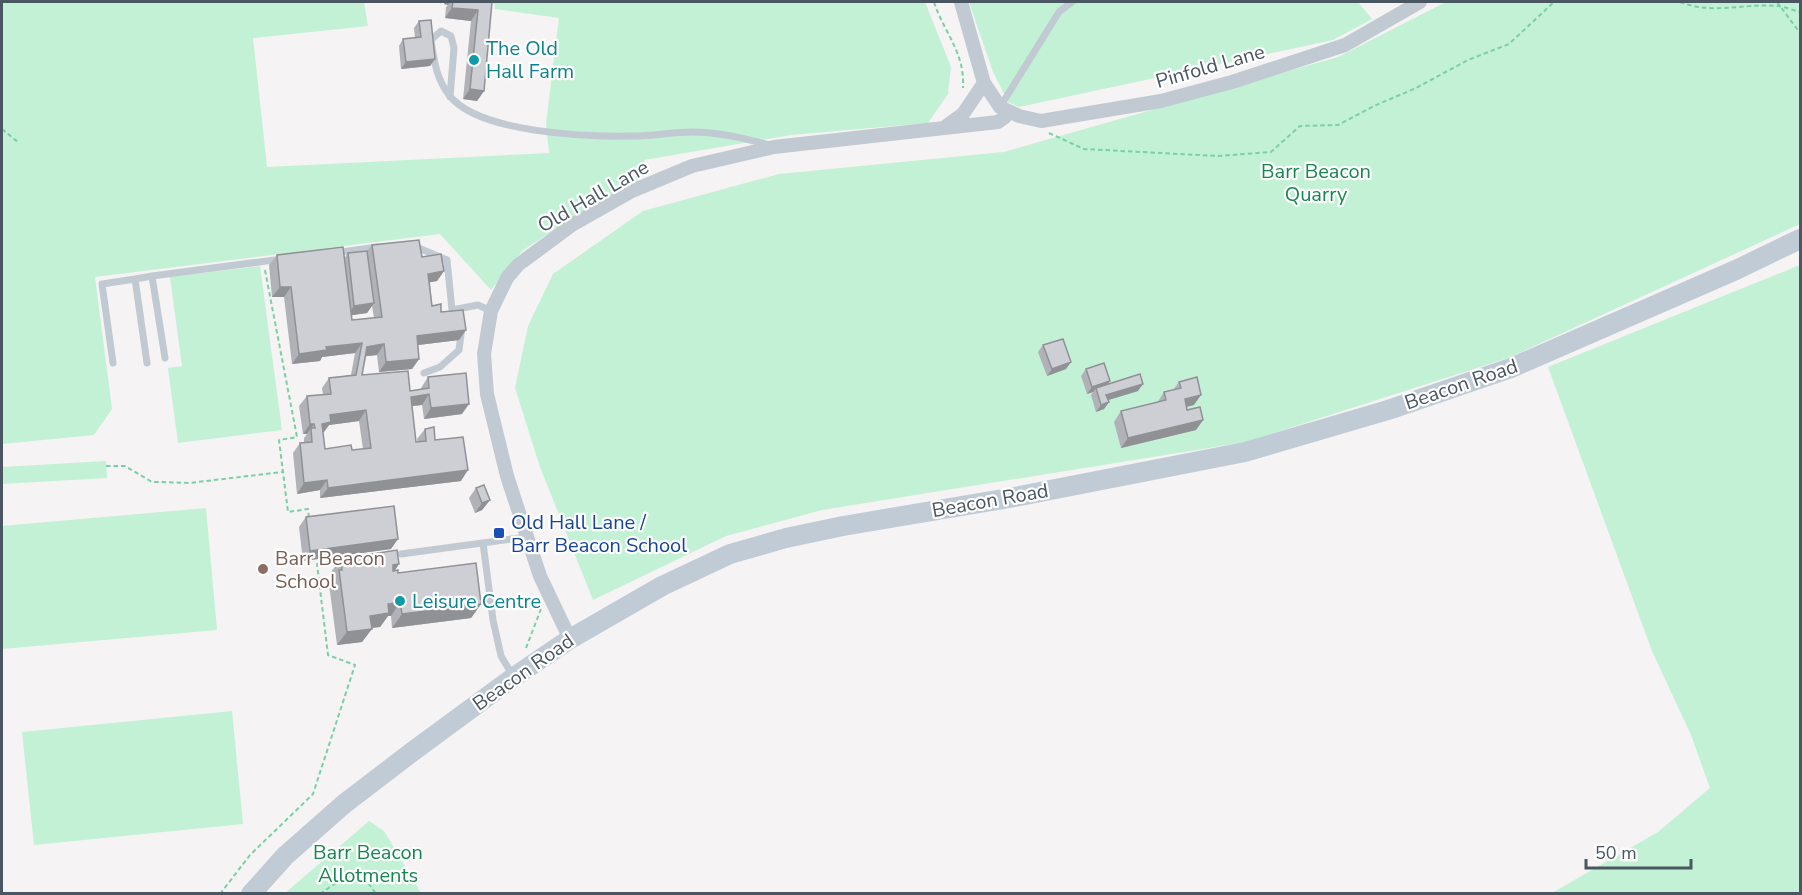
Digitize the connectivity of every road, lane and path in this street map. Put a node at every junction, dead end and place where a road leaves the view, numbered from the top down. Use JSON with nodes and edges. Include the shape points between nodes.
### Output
{"nodes":[{"id":1,"x":934,"y":2,"type":"edge"},
{"id":2,"x":961,"y":2,"type":"edge"},
{"id":3,"x":1072,"y":2,"type":"edge"},
{"id":4,"x":1419,"y":2,"type":"edge"},
{"id":5,"x":1554,"y":2,"type":"edge"},
{"id":6,"x":1680,"y":2,"type":"edge"},
{"id":7,"x":1776,"y":2,"type":"edge"},
{"id":8,"x":1779,"y":6,"type":"junction"},
{"id":9,"x":1800,"y":12,"type":"edge"},
{"id":10,"x":1800,"y":33,"type":"edge"},
{"id":11,"x":984,"y":82,"type":"junction"},
{"id":12,"x":963,"y":94,"type":"dead end"},
{"id":13,"x":450,"y":97,"type":"junction"},
{"id":14,"x":1004,"y":109,"type":"junction"},
{"id":15,"x":1041,"y":121,"type":"junction"},
{"id":16,"x":2,"y":129,"type":"edge"},
{"id":17,"x":941,"y":130,"type":"junction"},
{"id":18,"x":19,"y":143,"type":"dead end"},
{"id":19,"x":774,"y":147,"type":"junction"},
{"id":20,"x":1800,"y":239,"type":"edge"},
{"id":21,"x":407,"y":243,"type":"edge"},
{"id":22,"x":385,"y":246,"type":"edge"},
{"id":23,"x":330,"y":253,"type":"edge"},
{"id":24,"x":286,"y":259,"type":"edge"},
{"id":25,"x":264,"y":262,"type":"junction"},
{"id":26,"x":152,"y":276,"type":"junction"},
{"id":27,"x":135,"y":279,"type":"junction"},
{"id":28,"x":452,"y":310,"type":"junction"},
{"id":29,"x":491,"y":310,"type":"junction"},
{"id":30,"x":165,"y":358,"type":"dead end"},
{"id":31,"x":114,"y":363,"type":"dead end"},
{"id":32,"x":147,"y":363,"type":"dead end"},
{"id":33,"x":424,"y":374,"type":"dead end"},
{"id":34,"x":106,"y":466,"type":"dead end"},
{"id":35,"x":283,"y":472,"type":"junction"},
{"id":36,"x":310,"y":523,"type":"edge"},
{"id":37,"x":527,"y":537,"type":"junction"},
{"id":38,"x":483,"y":543,"type":"junction"},
{"id":39,"x":401,"y":554,"type":"dead end"},
{"id":40,"x":339,"y":562,"type":"edge"},
{"id":41,"x":548,"y":592,"type":"junction"},
{"id":42,"x":570,"y":639,"type":"junction"},
{"id":43,"x":509,"y":670,"type":"junction"},
{"id":44,"x":220,"y":894,"type":"edge"},
{"id":45,"x":251,"y":894,"type":"edge"},
{"id":46,"x":320,"y":894,"type":"edge"},
{"id":47,"x":376,"y":894,"type":"edge"}],
"edges":[{"from":1,"to":12,"type":"path","via":[[964,71]]},
{"from":2,"to":11,"type":"street"},
{"from":3,"to":14,"type":"lane","via":[[1059,12]]},
{"from":4,"to":15,"type":"street","name":"Pinfold Lane","via":[[1345,45],[1232,82],[1161,101]]},
{"from":5,"to":15,"type":"path","via":[[1509,44],[1468,60],[1338,125],[1300,126],[1271,152],[1218,156],[1084,149],[1050,134]]},
{"from":6,"to":8,"type":"path","via":[[1716,9]]},
{"from":7,"to":8,"type":"path"},
{"from":8,"to":9,"type":"path"},
{"from":8,"to":10,"type":"path"},
{"from":11,"to":14,"type":"street"},
{"from":11,"to":17,"type":"street","via":[[963,114]]},
{"from":13,"to":13,"type":"lane","via":[[437,78],[431,40],[441,32],[452,36],[454,48]]},
{"from":13,"to":19,"type":"lane","via":[[484,119],[540,131],[633,136],[692,132],[730,135]]},
{"from":14,"to":15,"type":"street","name":"Pinfold Lane"},
{"from":14,"to":17,"type":"street","name":"Old Hall Lane","via":[[1005,117],[998,122]]},
{"from":16,"to":18,"type":"path"},
{"from":17,"to":19,"type":"street","name":"Old Hall Lane"},
{"from":19,"to":29,"type":"street","name":"Old Hall Lane","via":[[692,166],[632,191],[572,225],[518,265]]},
{"from":20,"to":42,"type":"main road","name":"Beacon Road","via":[[1511,368],[1388,410],[1245,452],[786,538],[710,563]]},
{"from":21,"to":28,"type":"lane","via":[[447,260]]},
{"from":22,"to":23,"type":"lane"},
{"from":24,"to":25,"type":"lane"},
{"from":25,"to":26,"type":"lane"},
{"from":25,"to":35,"type":"path","via":[[297,437],[279,440]]},
{"from":26,"to":27,"type":"lane"},
{"from":26,"to":30,"type":"lane"},
{"from":27,"to":31,"type":"lane","via":[[102,284]]},
{"from":27,"to":32,"type":"lane"},
{"from":28,"to":29,"type":"lane","via":[[478,304]]},
{"from":28,"to":33,"type":"lane","via":[[462,318],[459,350],[440,367]]},
{"from":29,"to":37,"type":"street","name":"Old Hall Lane","via":[[484,354],[487,394]]},
{"from":34,"to":35,"type":"path","via":[[124,466],[152,482],[189,483]]},
{"from":35,"to":36,"type":"path","via":[[288,512],[308,509]]},
{"from":37,"to":38,"type":"lane"},
{"from":37,"to":41,"type":"street","name":"Old Hall Lane"},
{"from":38,"to":39,"type":"lane"},
{"from":38,"to":43,"type":"lane","via":[[493,621],[501,656]]},
{"from":40,"to":44,"type":"path","via":[[317,564],[328,655],[355,665],[314,794],[250,855]]},
{"from":41,"to":42,"type":"street","name":"Old Hall Lane"},
{"from":41,"to":43,"type":"path","via":[[524,652]]},
{"from":42,"to":43,"type":"main road","name":"Beacon Road"},
{"from":43,"to":45,"type":"main road","name":"Beacon Road","via":[[344,804],[285,856]]},
{"from":46,"to":47,"type":"path","via":[[350,873],[363,874]]}]}
